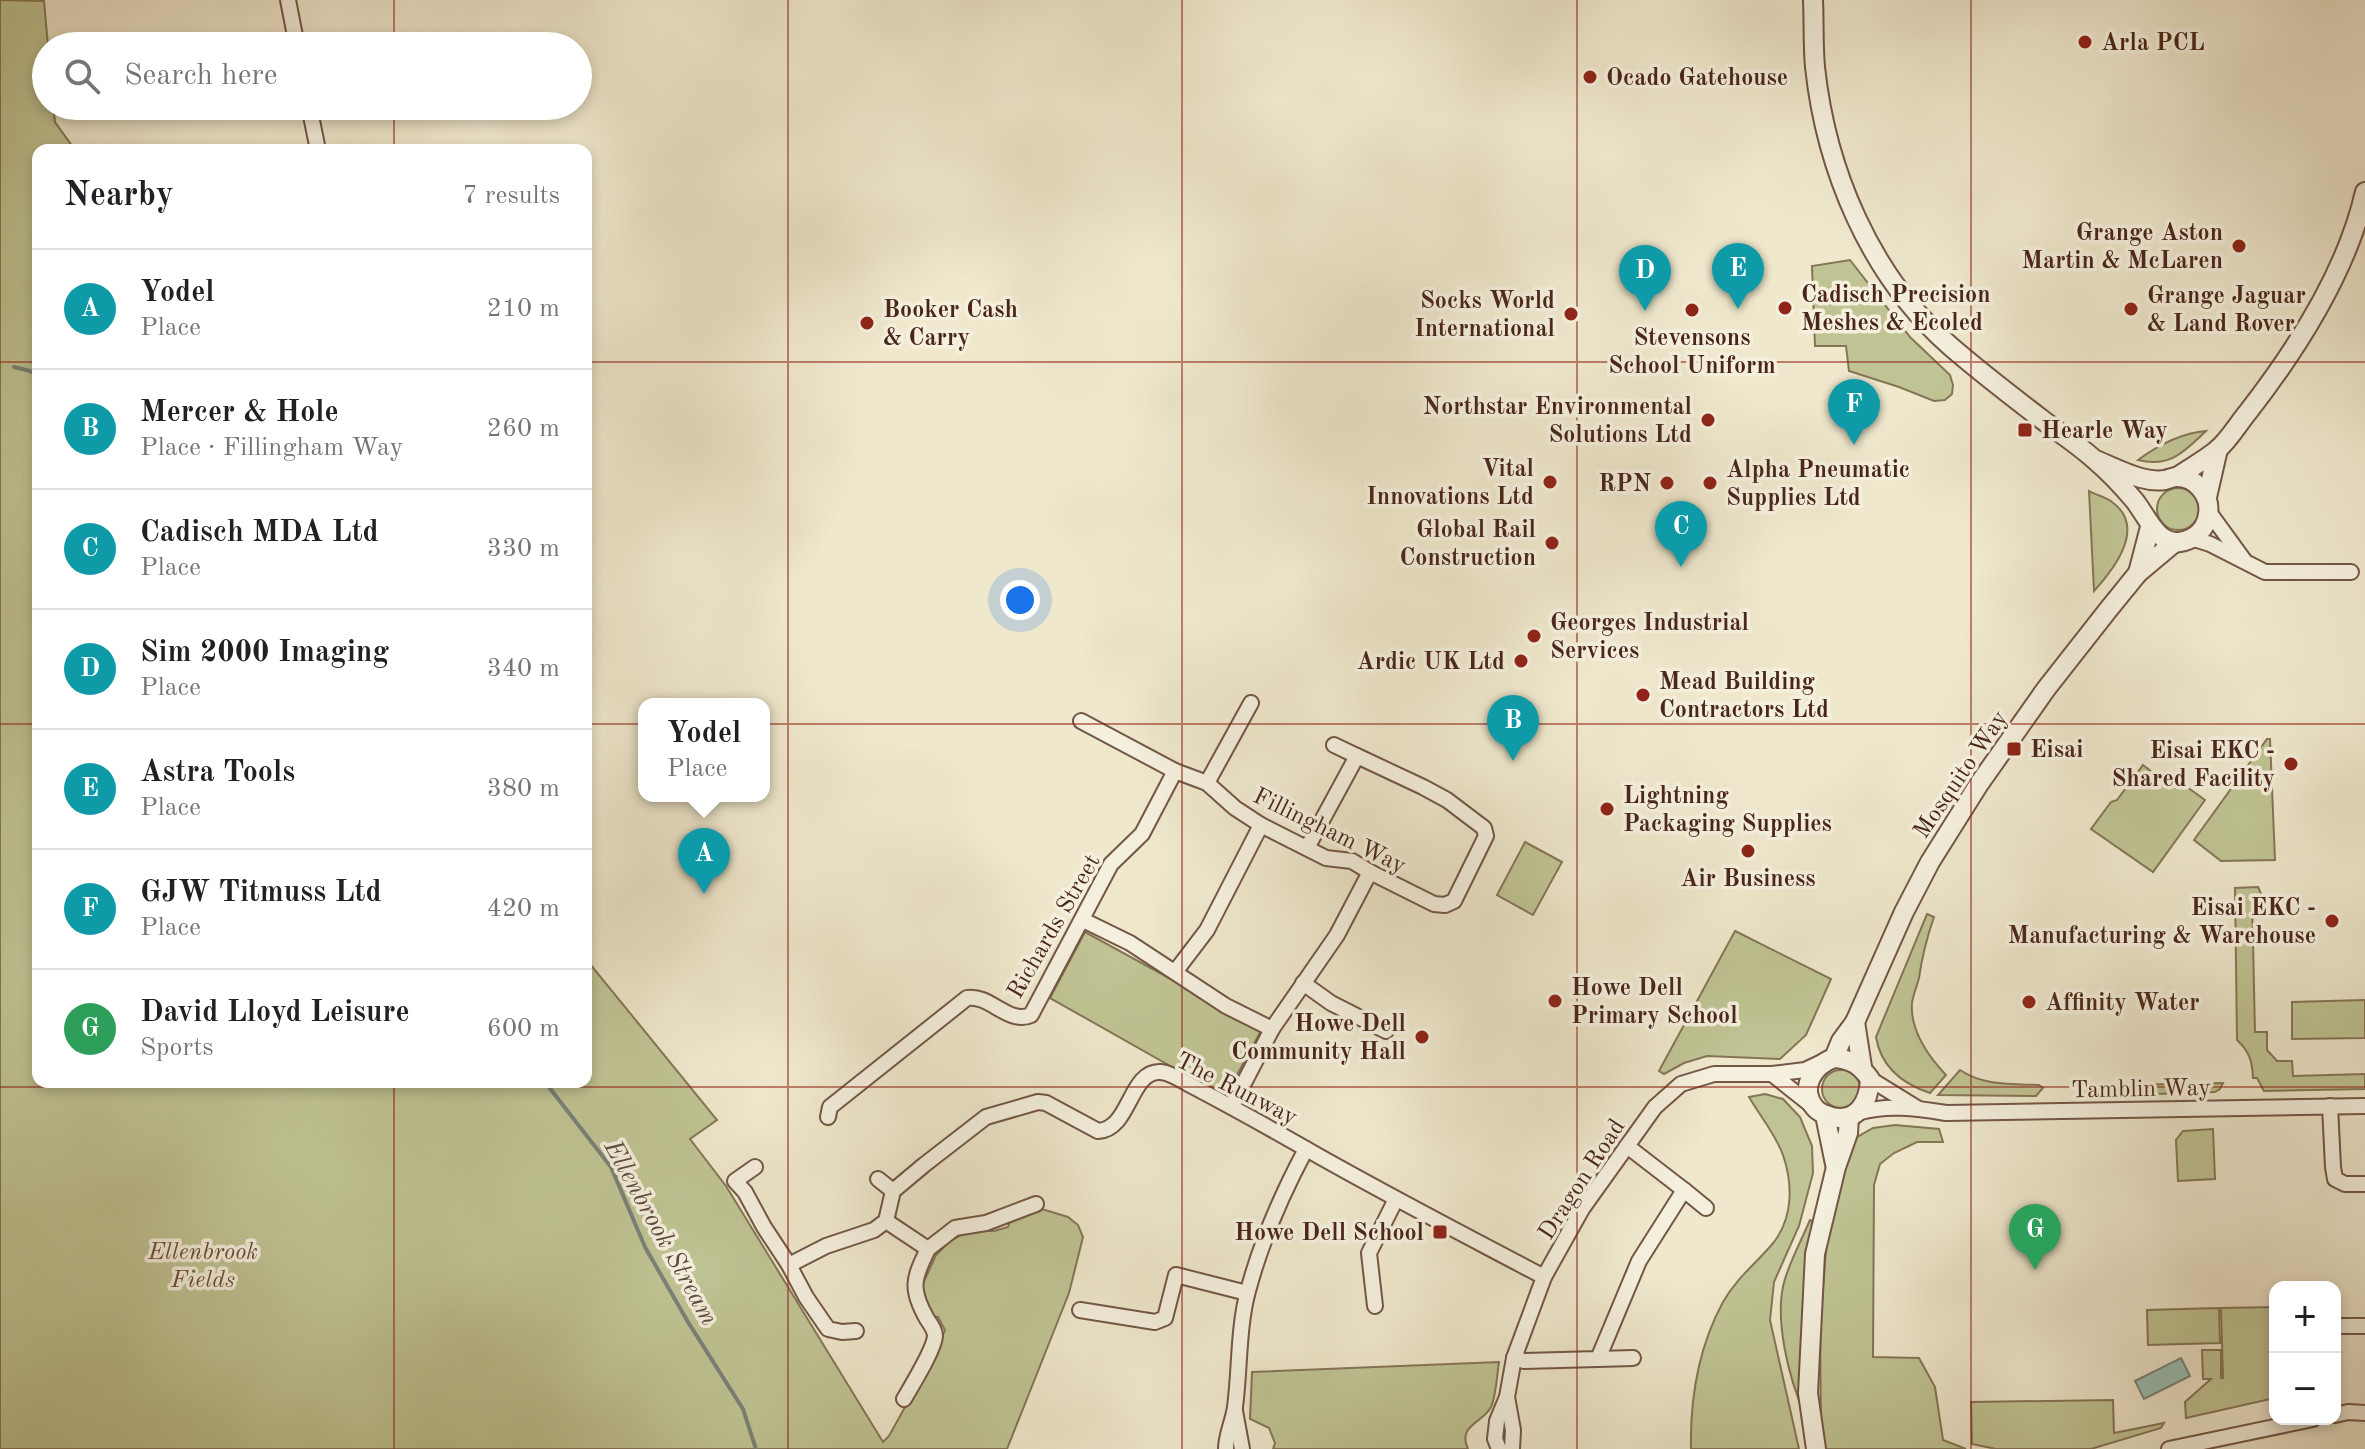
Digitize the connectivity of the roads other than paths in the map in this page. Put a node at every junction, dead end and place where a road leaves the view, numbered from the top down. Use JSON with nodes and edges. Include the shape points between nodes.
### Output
{"nodes":[{"id":1,"x":288,"y":0,"type":"edge"},
{"id":2,"x":1813,"y":0,"type":"edge"},
{"id":3,"x":294,"y":32,"type":"edge"},
{"id":4,"x":312,"y":120,"type":"edge"},
{"id":5,"x":317,"y":144,"type":"edge"},
{"id":6,"x":2365,"y":195,"type":"edge"},
{"id":7,"x":2359,"y":234,"type":"edge"},
{"id":8,"x":2218,"y":449,"type":"junction"},
{"id":9,"x":2096,"y":460,"type":"junction"},
{"id":10,"x":2169,"y":479,"type":"junction"},
{"id":11,"x":2208,"y":505,"type":"junction"},
{"id":12,"x":2146,"y":519,"type":"junction"},
{"id":13,"x":2183,"y":540,"type":"junction"},
{"id":14,"x":2244,"y":560,"type":"junction"},
{"id":15,"x":2351,"y":572,"type":"dead end"},
{"id":16,"x":2138,"y":573,"type":"junction"},
{"id":17,"x":1251,"y":703,"type":"dead end"},
{"id":18,"x":1081,"y":721,"type":"dead end"},
{"id":19,"x":1334,"y":745,"type":"dead end"},
{"id":20,"x":1357,"y":756,"type":"junction"},
{"id":21,"x":1175,"y":771,"type":"junction"},
{"id":22,"x":1207,"y":783,"type":"junction"},
{"id":23,"x":1261,"y":825,"type":"junction"},
{"id":24,"x":1307,"y":848,"type":"junction"},
{"id":25,"x":1370,"y":872,"type":"junction"},
{"id":26,"x":1083,"y":920,"type":"junction"},
{"id":27,"x":1175,"y":972,"type":"junction"},
{"id":28,"x":1303,"y":983,"type":"junction"},
{"id":29,"x":1855,"y":1022,"type":"junction"},
{"id":30,"x":1272,"y":1029,"type":"junction"},
{"id":31,"x":1386,"y":1031,"type":"dead end"},
{"id":32,"x":1828,"y":1060,"type":"junction"},
{"id":33,"x":1866,"y":1073,"type":"junction"},
{"id":34,"x":1772,"y":1074,"type":"junction"},
{"id":35,"x":1232,"y":1106,"type":"junction"},
{"id":36,"x":2330,"y":1106,"type":"junction"},
{"id":37,"x":2365,"y":1106,"type":"edge"},
{"id":38,"x":1917,"y":1108,"type":"junction"},
{"id":39,"x":1820,"y":1111,"type":"junction"},
{"id":40,"x":1853,"y":1115,"type":"junction"},
{"id":41,"x":828,"y":1117,"type":"dead end"},
{"id":42,"x":1627,"y":1146,"type":"junction"},
{"id":43,"x":1306,"y":1149,"type":"junction"},
{"id":44,"x":755,"y":1167,"type":"dead end"},
{"id":45,"x":1836,"y":1167,"type":"junction"},
{"id":46,"x":878,"y":1179,"type":"dead end"},
{"id":47,"x":2365,"y":1184,"type":"edge"},
{"id":48,"x":1684,"y":1190,"type":"junction"},
{"id":49,"x":893,"y":1191,"type":"junction"},
{"id":50,"x":1396,"y":1199,"type":"junction"},
{"id":51,"x":1036,"y":1204,"type":"dead end"},
{"id":52,"x":1706,"y":1208,"type":"dead end"},
{"id":53,"x":886,"y":1221,"type":"junction"},
{"id":54,"x":928,"y":1249,"type":"junction"},
{"id":55,"x":789,"y":1265,"type":"junction"},
{"id":56,"x":1544,"y":1277,"type":"junction"},
{"id":57,"x":1247,"y":1293,"type":"junction"},
{"id":58,"x":1375,"y":1306,"type":"dead end"},
{"id":59,"x":1080,"y":1310,"type":"dead end"},
{"id":60,"x":2341,"y":1326,"type":"edge"},
{"id":61,"x":2365,"y":1326,"type":"edge"},
{"id":62,"x":856,"y":1331,"type":"dead end"},
{"id":63,"x":1514,"y":1358,"type":"junction"},
{"id":64,"x":1633,"y":1358,"type":"dead end"},
{"id":65,"x":1598,"y":1359,"type":"junction"},
{"id":66,"x":1507,"y":1397,"type":"junction"},
{"id":67,"x":904,"y":1399,"type":"dead end"},
{"id":68,"x":1235,"y":1411,"type":"junction"},
{"id":69,"x":2365,"y":1413,"type":"edge"},
{"id":70,"x":2341,"y":1414,"type":"edge"},
{"id":71,"x":2284,"y":1425,"type":"edge"},
{"id":72,"x":1226,"y":1449,"type":"edge"},
{"id":73,"x":1242,"y":1449,"type":"edge"},
{"id":74,"x":1499,"y":1449,"type":"edge"},
{"id":75,"x":1512,"y":1449,"type":"edge"},
{"id":76,"x":1816,"y":1449,"type":"edge"},
{"id":77,"x":2169,"y":1449,"type":"edge"}],
"edges":[{"from":1,"to":3,"type":"street"},
{"from":2,"to":9,"type":"street","via":[[1815,67],[1830,151],[1876,255],[1899,291],[1946,342]]},
{"from":4,"to":5,"type":"street"},
{"from":6,"to":7,"type":"street"},
{"from":7,"to":8,"type":"street","via":[[2276,376]]},
{"from":8,"to":10,"type":"street"},
{"from":8,"to":11,"type":"street"},
{"from":9,"to":10,"type":"street","via":[[2139,478]]},
{"from":9,"to":12,"type":"street"},
{"from":10,"to":11,"type":"street","via":[[2190,481]]},
{"from":10,"to":12,"type":"street","via":[[2146,498]]},
{"from":11,"to":13,"type":"street","via":[[2201,530]]},
{"from":11,"to":14,"type":"street"},
{"from":12,"to":13,"type":"street","via":[[2162,537]]},
{"from":12,"to":16,"type":"street","name":"Mosquito Way"},
{"from":13,"to":14,"type":"street","via":[[2210,544]]},
{"from":13,"to":16,"type":"street","name":"Mosquito Way"},
{"from":14,"to":15,"type":"street","via":[[2265,572]]},
{"from":16,"to":29,"type":"street","name":"Mosquito Way","via":[[2046,689],[1943,841],[1904,912]]},
{"from":17,"to":22,"type":"street"},
{"from":18,"to":21,"type":"street","name":"Fillingham Way"},
{"from":19,"to":20,"type":"street"},
{"from":20,"to":24,"type":"street"},
{"from":20,"to":25,"type":"street","name":"Fillingham Way","via":[[1447,800],[1484,828],[1486,836],[1454,901],[1445,905]]},
{"from":21,"to":22,"type":"street","name":"Fillingham Way"},
{"from":21,"to":26,"type":"street","name":"Richards Street","via":[[1142,834],[1111,864]]},
{"from":22,"to":23,"type":"street","name":"Fillingham Way"},
{"from":23,"to":24,"type":"street","name":"Fillingham Way"},
{"from":23,"to":27,"type":"street","via":[[1207,930]]},
{"from":24,"to":25,"type":"street","name":"Fillingham Way"},
{"from":25,"to":28,"type":"street","via":[[1337,935]]},
{"from":26,"to":27,"type":"street"},
{"from":26,"to":41,"type":"street","name":"Richards Street","via":[[1031,1015],[1021,1018],[967,998],[830,1107]]},
{"from":27,"to":30,"type":"street"},
{"from":28,"to":30,"type":"street"},
{"from":28,"to":31,"type":"street"},
{"from":29,"to":32,"type":"street","name":"Mosquito Way"},
{"from":29,"to":33,"type":"street"},
{"from":30,"to":35,"type":"street"},
{"from":32,"to":33,"type":"street","via":[[1848,1058]]},
{"from":32,"to":34,"type":"street","name":"Dragon Road","via":[[1805,1070]]},
{"from":32,"to":39,"type":"street","via":[[1809,1083]]},
{"from":33,"to":38,"type":"street","name":"Tamblin Way"},
{"from":33,"to":40,"type":"street","via":[[1868,1099]]},
{"from":34,"to":39,"type":"street"},
{"from":34,"to":42,"type":"street","name":"Dragon Road","via":[[1714,1074],[1681,1084],[1655,1107]]},
{"from":35,"to":43,"type":"street","name":"The Runway"},
{"from":35,"to":49,"type":"street","name":"The Runway","via":[[1165,1072],[1151,1072],[1112,1127],[1098,1131],[1046,1103],[1025,1105],[986,1117]]},
{"from":36,"to":37,"type":"street","name":"Tamblin Way"},
{"from":36,"to":38,"type":"street","name":"Tamblin Way","via":[[1946,1113]]},
{"from":36,"to":47,"type":"street","via":[[2335,1179]]},
{"from":38,"to":40,"type":"street","name":"Tamblin Way","via":[[1875,1107]]},
{"from":39,"to":40,"type":"street","via":[[1837,1118]]},
{"from":39,"to":45,"type":"street"},
{"from":40,"to":45,"type":"street"},
{"from":42,"to":48,"type":"street"},
{"from":42,"to":56,"type":"street","name":"Dragon Road","via":[[1582,1209]]},
{"from":43,"to":50,"type":"street","name":"The Runway"},
{"from":43,"to":57,"type":"street","via":[[1283,1193]]},
{"from":44,"to":55,"type":"street","via":[[735,1181]]},
{"from":45,"to":76,"type":"street","via":[[1815,1254],[1808,1393]]},
{"from":46,"to":49,"type":"street"},
{"from":48,"to":52,"type":"street"},
{"from":48,"to":65,"type":"street","via":[[1639,1261]]},
{"from":49,"to":53,"type":"street"},
{"from":50,"to":56,"type":"street","name":"The Runway"},
{"from":50,"to":58,"type":"street","via":[[1369,1253]]},
{"from":51,"to":54,"type":"street","via":[[986,1223],[955,1228]]},
{"from":53,"to":54,"type":"street"},
{"from":53,"to":55,"type":"street"},
{"from":54,"to":67,"type":"street","via":[[914,1287],[935,1332],[933,1345]]},
{"from":55,"to":62,"type":"street","via":[[828,1329]]},
{"from":56,"to":63,"type":"street","name":"Dragon Road"},
{"from":57,"to":59,"type":"street","via":[[1176,1275],[1169,1310],[1155,1322]]},
{"from":57,"to":68,"type":"street"},
{"from":60,"to":61,"type":"street"},
{"from":63,"to":65,"type":"street"},
{"from":63,"to":66,"type":"street","name":"Dragon Road"},
{"from":64,"to":65,"type":"street"},
{"from":66,"to":74,"type":"street","name":"Dragon Road","via":[[1497,1421]]},
{"from":66,"to":75,"type":"street","name":"Dragon Road"},
{"from":68,"to":72,"type":"street"},
{"from":68,"to":73,"type":"street"},
{"from":69,"to":70,"type":"street"},
{"from":71,"to":77,"type":"street"}]}
